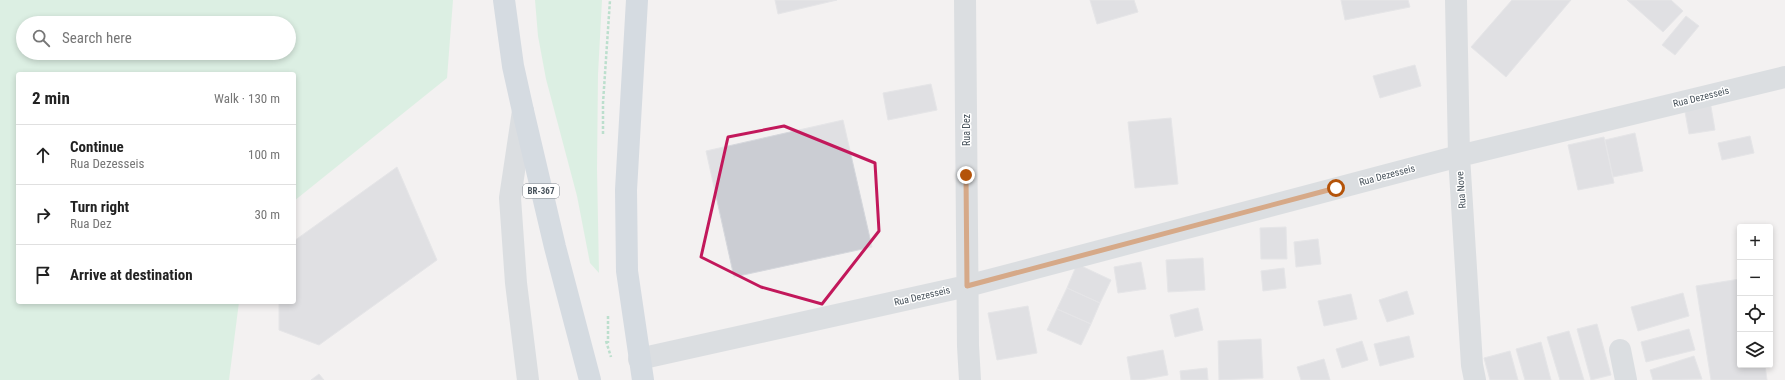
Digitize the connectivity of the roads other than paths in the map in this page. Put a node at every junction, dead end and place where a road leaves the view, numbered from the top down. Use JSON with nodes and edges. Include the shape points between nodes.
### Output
{"nodes":[{"id":1,"x":504,"y":0,"type":"edge"},
{"id":2,"x":637,"y":0,"type":"edge"},
{"id":3,"x":965,"y":0,"type":"edge"},
{"id":4,"x":1456,"y":0,"type":"edge"},
{"id":5,"x":1785,"y":77,"type":"edge"},
{"id":6,"x":523,"y":111,"type":"junction"},
{"id":7,"x":1459,"y":156,"type":"junction"},
{"id":8,"x":967,"y":286,"type":"junction"},
{"id":9,"x":1620,"y":350,"type":"dead end"},
{"id":10,"x":641,"y":370,"type":"edge"},
{"id":11,"x":528,"y":380,"type":"edge"},
{"id":12,"x":590,"y":380,"type":"edge"},
{"id":13,"x":970,"y":380,"type":"edge"},
{"id":14,"x":1475,"y":380,"type":"edge"},
{"id":15,"x":1626,"y":380,"type":"edge"}],
"edges":[{"from":1,"to":6,"type":"main road","number":"BR-367","via":[[513,66]]},
{"from":2,"to":10,"type":"main road","via":[[626,190],[627,271]]},
{"from":3,"to":8,"type":"street","name":"Rua Dez"},
{"from":4,"to":7,"type":"street","name":"Rua Nove"},
{"from":5,"to":7,"type":"street","name":"Rua Dezesseis"},
{"from":6,"to":11,"type":"street","via":[[510,198],[516,283]]},
{"from":6,"to":12,"type":"main road","number":"BR-367","via":[[554,247]]},
{"from":7,"to":8,"type":"street","name":"Rua Dezesseis"},
{"from":7,"to":14,"type":"street","name":"Rua Nove"},
{"from":8,"to":10,"type":"street","name":"Rua Dezesseis"},
{"from":8,"to":13,"type":"street","name":"Rua Dez"},
{"from":9,"to":15,"type":"street"}]}
